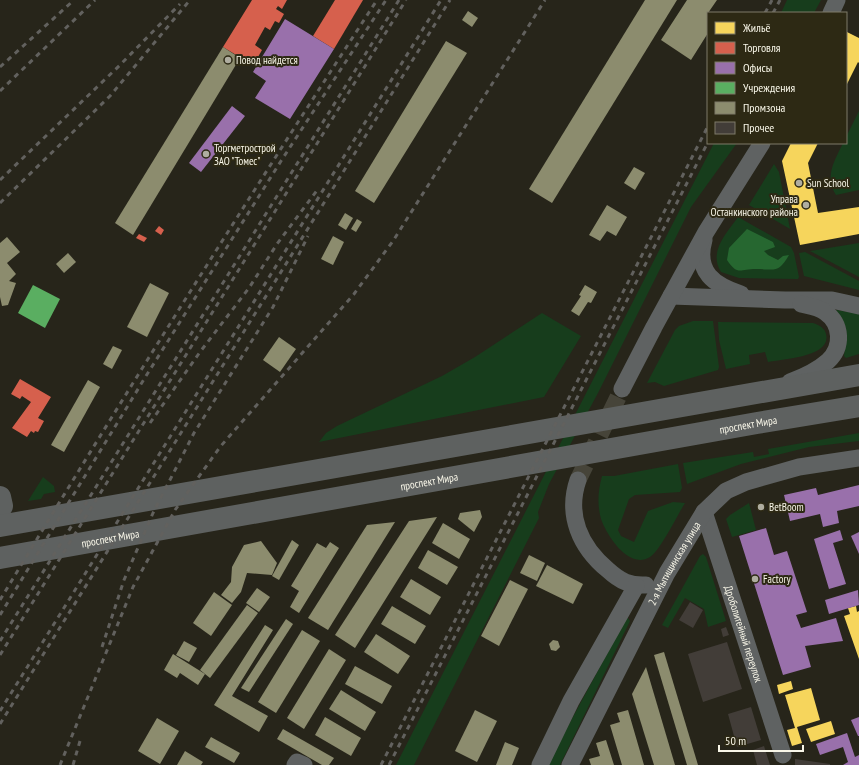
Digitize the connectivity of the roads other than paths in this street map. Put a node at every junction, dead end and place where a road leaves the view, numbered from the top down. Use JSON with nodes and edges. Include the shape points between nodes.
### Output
{"nodes":[{"id":1,"x":838,"y":0,"type":"edge"},
{"id":2,"x":832,"y":12,"type":"edge"},
{"id":3,"x":761,"y":144,"type":"edge"},
{"id":4,"x":706,"y":232,"type":"junction"},
{"id":5,"x":671,"y":296,"type":"junction"},
{"id":6,"x":758,"y":299,"type":"junction"},
{"id":7,"x":785,"y":300,"type":"junction"},
{"id":8,"x":859,"y":306,"type":"edge"},
{"id":9,"x":859,"y":375,"type":"edge"},
{"id":10,"x":622,"y":389,"type":"tunnel mouth"},
{"id":11,"x":771,"y":389,"type":"junction"},
{"id":12,"x":852,"y":409,"type":"edge"},
{"id":13,"x":859,"y":458,"type":"edge"},
{"id":14,"x":578,"y":480,"type":"tunnel mouth"},
{"id":15,"x":1,"y":510,"type":"edge"},
{"id":16,"x":704,"y":512,"type":"junction"},
{"id":17,"x":0,"y":558,"type":"edge"},
{"id":18,"x":667,"y":573,"type":"junction"},
{"id":19,"x":636,"y":586,"type":"junction"},
{"id":20,"x":783,"y":755,"type":"dead end"},
{"id":21,"x":540,"y":765,"type":"edge"},
{"id":22,"x":570,"y":765,"type":"edge"}],
"edges":[{"from":1,"to":2,"type":"street"},
{"from":3,"to":4,"type":"street"},
{"from":4,"to":5,"type":"street"},
{"from":4,"to":6,"type":"street","via":[[702,255],[706,272],[712,280],[727,290]]},
{"from":5,"to":6,"type":"street"},
{"from":5,"to":10,"type":"street"},
{"from":6,"to":7,"type":"street"},
{"from":7,"to":8,"type":"street","via":[[832,300]]},
{"from":7,"to":11,"type":"street","via":[[824,311],[835,323],[839,340],[834,354],[823,365]]},
{"from":9,"to":11,"type":"main road"},
{"from":11,"to":15,"type":"main road","via":[[636,414]]},
{"from":12,"to":17,"type":"main road","name":"проспект Мира"},
{"from":13,"to":16,"type":"street","name":"2-я Мытищинская улица","via":[[799,467],[746,482],[726,491]]},
{"from":14,"to":19,"type":"street","via":[[573,511],[583,544],[610,572],[628,584]]},
{"from":16,"to":18,"type":"street","name":"2-я Мытищинская улица"},
{"from":16,"to":20,"type":"street","name":"Дроболитейный переулок"},
{"from":18,"to":19,"type":"street","via":[[653,583]]},
{"from":18,"to":22,"type":"street","name":"2-я Мытищинская улица"},
{"from":19,"to":21,"type":"street","via":[[571,701]]}]}
